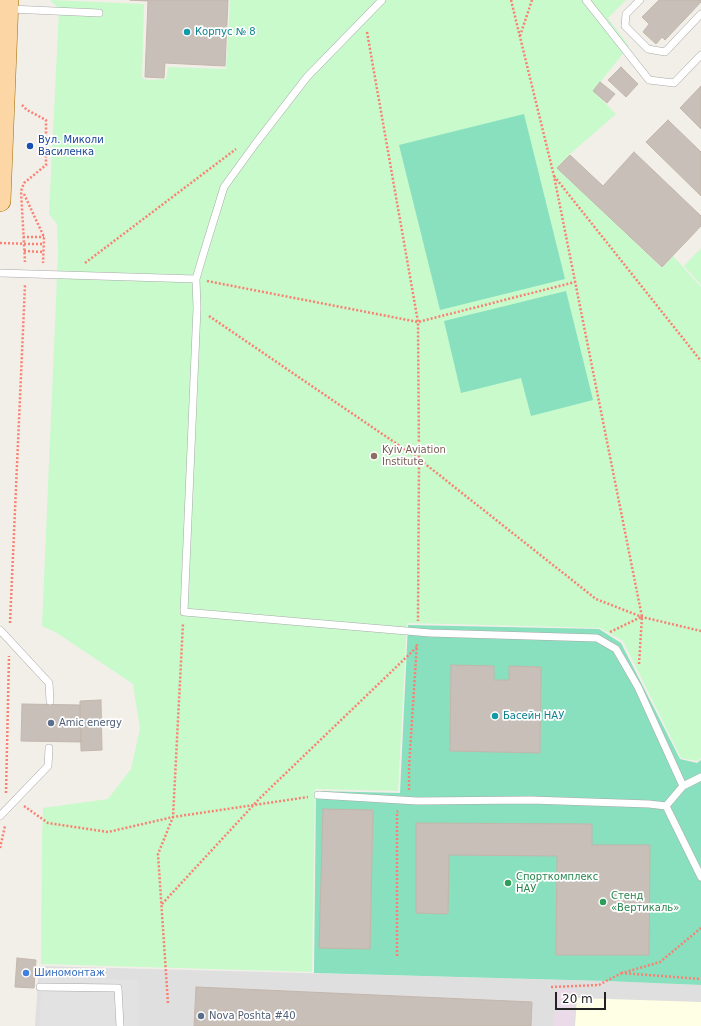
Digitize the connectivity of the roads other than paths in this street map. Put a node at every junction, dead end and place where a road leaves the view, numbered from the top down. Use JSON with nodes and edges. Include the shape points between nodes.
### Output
{"nodes":[{"id":1,"x":382,"y":0,"type":"edge"},
{"id":2,"x":586,"y":0,"type":"edge"},
{"id":3,"x":640,"y":0,"type":"edge"},
{"id":4,"x":8,"y":4,"type":"edge"},
{"id":5,"x":99,"y":13,"type":"dead end"},
{"id":6,"x":701,"y":14,"type":"edge"},
{"id":7,"x":701,"y":55,"type":"edge"},
{"id":8,"x":0,"y":201,"type":"edge"},
{"id":9,"x":0,"y":272,"type":"edge"},
{"id":10,"x":196,"y":279,"type":"junction"},
{"id":11,"x":0,"y":630,"type":"edge"},
{"id":12,"x":50,"y":701,"type":"dead end"},
{"id":13,"x":49,"y":748,"type":"dead end"},
{"id":14,"x":701,"y":777,"type":"edge"},
{"id":15,"x":683,"y":786,"type":"junction"},
{"id":16,"x":318,"y":795,"type":"road end"},
{"id":17,"x":666,"y":806,"type":"junction"},
{"id":18,"x":3,"y":814,"type":"edge"},
{"id":19,"x":701,"y":877,"type":"edge"},
{"id":20,"x":40,"y":987,"type":"dead end"},
{"id":21,"x":120,"y":1026,"type":"edge"}],
"edges":[{"from":1,"to":10,"type":"lane","via":[[308,78],[224,187]]},
{"from":2,"to":7,"type":"lane","via":[[649,80],[674,83]]},
{"from":3,"to":6,"type":"lane","via":[[626,14],[625,26],[648,49],[664,52]]},
{"from":4,"to":5,"type":"lane"},
{"from":4,"to":8,"type":"main road"},
{"from":9,"to":10,"type":"lane"},
{"from":10,"to":15,"type":"lane","via":[[197,308],[184,612],[418,632],[597,638],[616,649],[638,687]]},
{"from":11,"to":12,"type":"lane","via":[[49,683]]},
{"from":13,"to":18,"type":"lane","via":[[48,766]]},
{"from":14,"to":15,"type":"lane"},
{"from":15,"to":17,"type":"lane"},
{"from":16,"to":17,"type":"lane","via":[[417,801],[531,800]]},
{"from":17,"to":19,"type":"lane"},
{"from":20,"to":21,"type":"lane","via":[[118,988]]}]}
